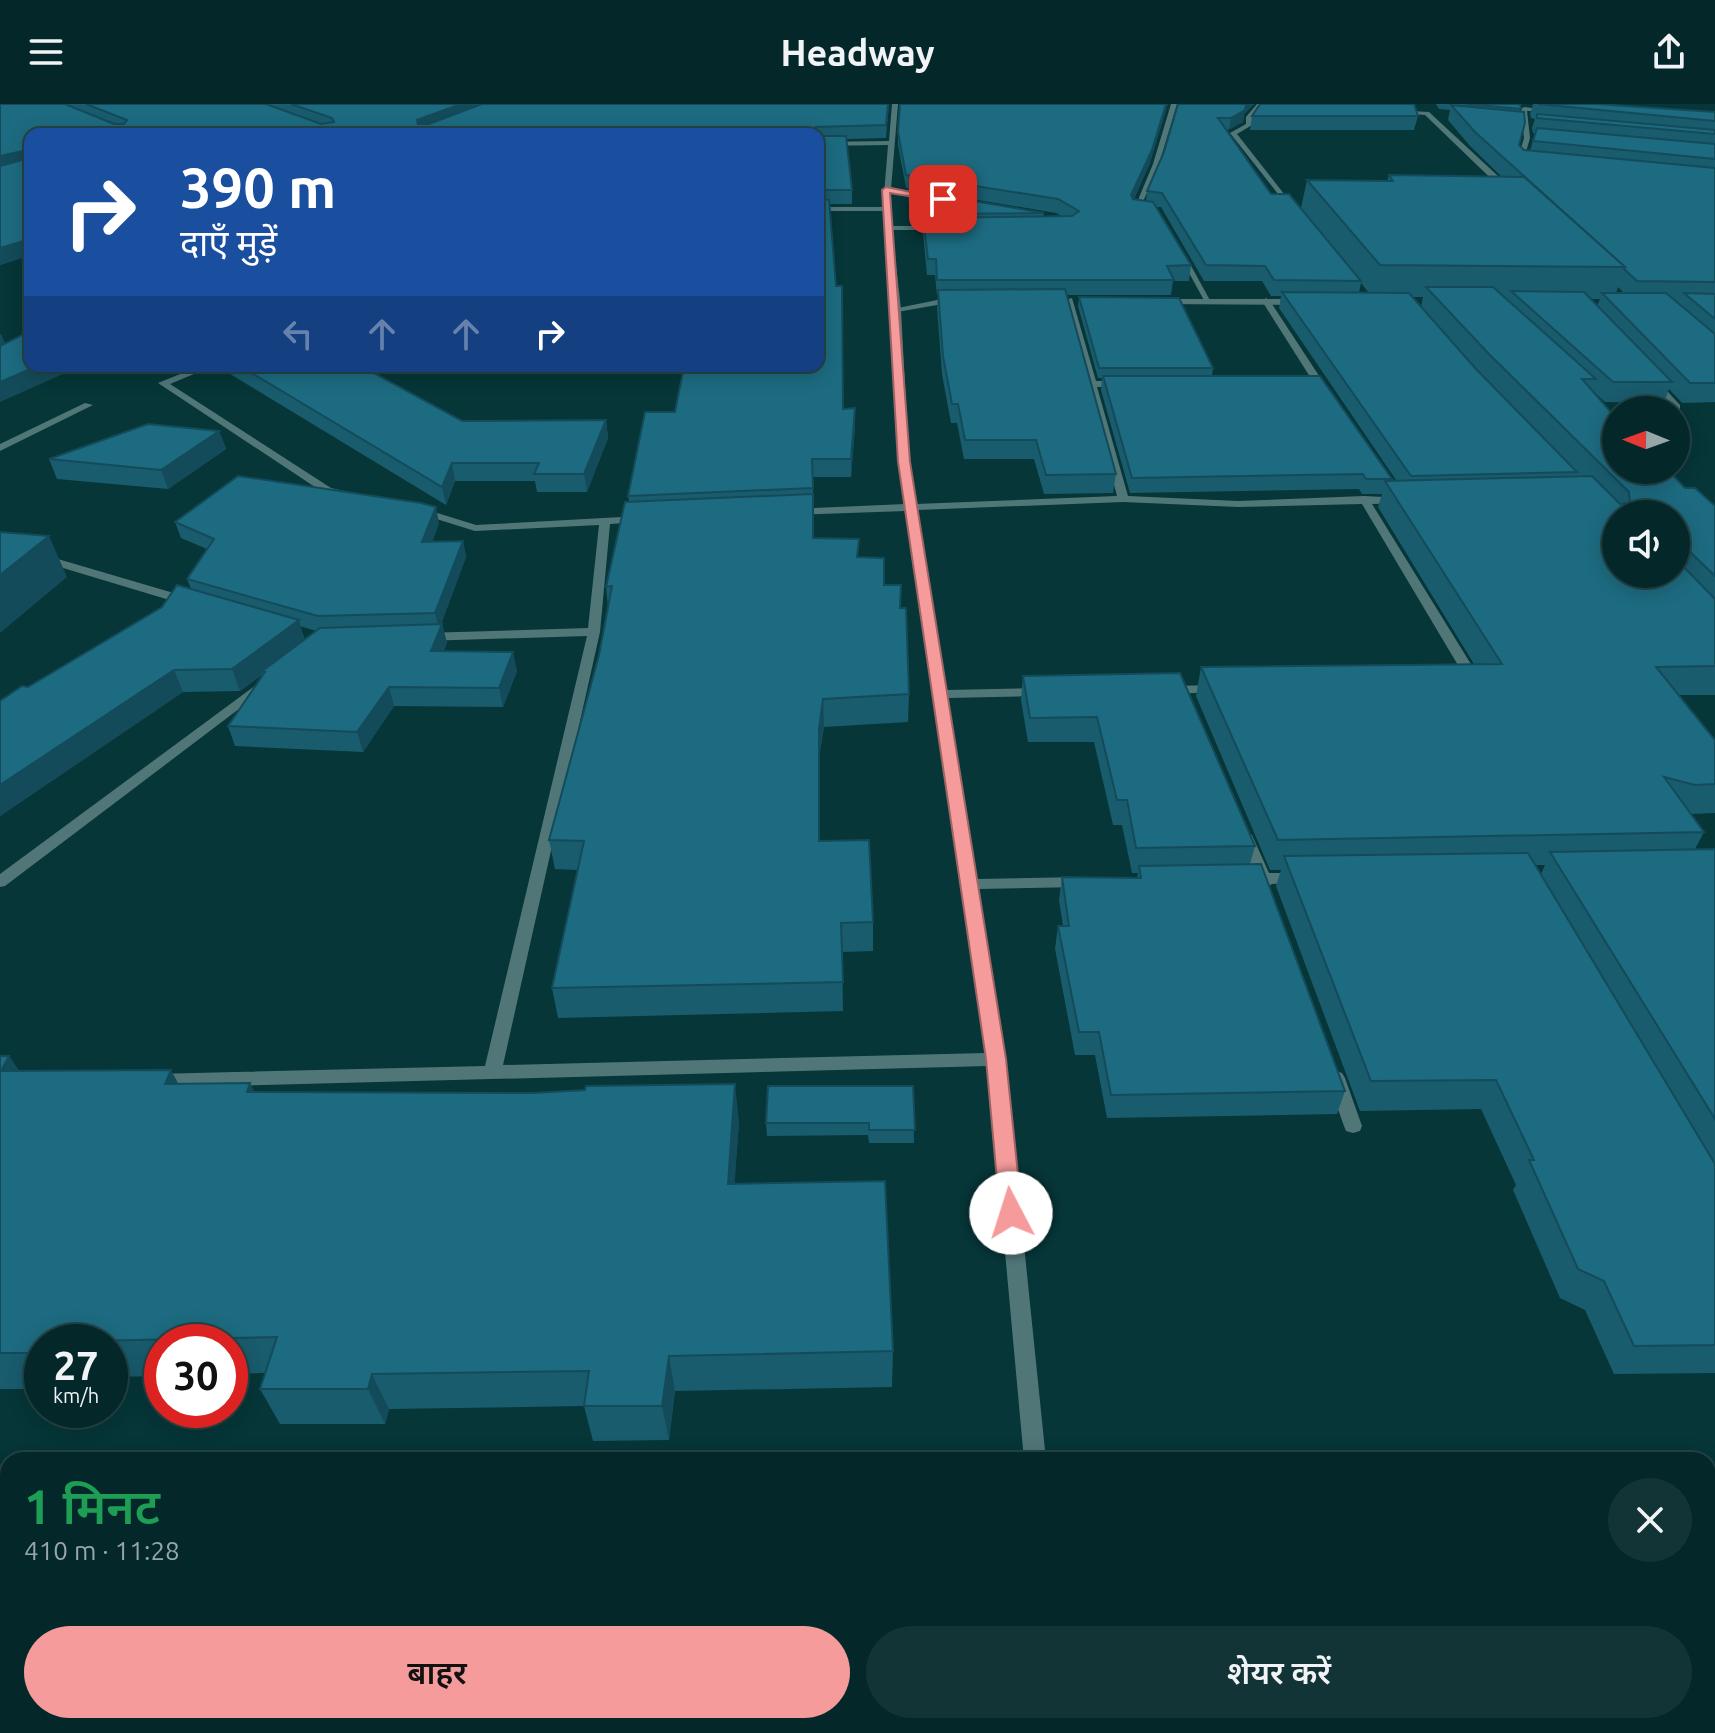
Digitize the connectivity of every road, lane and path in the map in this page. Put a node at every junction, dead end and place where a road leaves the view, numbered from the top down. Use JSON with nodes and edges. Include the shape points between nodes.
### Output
{"nodes":[{"id":1,"x":895,"y":104,"type":"edge"},
{"id":2,"x":1174,"y":104,"type":"edge"},
{"id":3,"x":1261,"y":104,"type":"edge"},
{"id":4,"x":1274,"y":105,"type":"edge"},
{"id":5,"x":1385,"y":110,"type":"edge"},
{"id":6,"x":1566,"y":112,"type":"edge"},
{"id":7,"x":1427,"y":113,"type":"junction"},
{"id":8,"x":1441,"y":114,"type":"dead end"},
{"id":9,"x":1510,"y":121,"type":"edge"},
{"id":10,"x":1524,"y":123,"type":"junction"},
{"id":11,"x":1539,"y":124,"type":"edge"},
{"id":12,"x":1527,"y":138,"type":"junction"},
{"id":13,"x":1541,"y":139,"type":"edge"},
{"id":14,"x":889,"y":143,"type":"junction"},
{"id":15,"x":824,"y":144,"type":"edge"},
{"id":16,"x":1535,"y":162,"type":"edge"},
{"id":17,"x":886,"y":190,"type":"junction"},
{"id":18,"x":933,"y":197,"type":"edge"},
{"id":19,"x":1517,"y":199,"type":"edge"},
{"id":20,"x":824,"y":209,"type":"edge"},
{"id":21,"x":886,"y":209,"type":"junction"},
{"id":22,"x":1155,"y":211,"type":"edge"},
{"id":23,"x":1301,"y":218,"type":"edge"},
{"id":24,"x":887,"y":228,"type":"junction"},
{"id":25,"x":948,"y":228,"type":"edge"},
{"id":26,"x":1178,"y":250,"type":"edge"},
{"id":27,"x":962,"y":299,"type":"edge"},
{"id":28,"x":1054,"y":300,"type":"edge"},
{"id":29,"x":1069,"y":300,"type":"junction"},
{"id":30,"x":1085,"y":301,"type":"edge"},
{"id":31,"x":1147,"y":301,"type":"edge"},
{"id":32,"x":1266,"y":301,"type":"junction"},
{"id":33,"x":1209,"y":302,"type":"junction"},
{"id":34,"x":1310,"y":302,"type":"edge"},
{"id":35,"x":897,"y":309,"type":"junction"},
{"id":36,"x":192,"y":372,"type":"edge"},
{"id":37,"x":1645,"y":373,"type":"edge"},
{"id":38,"x":1092,"y":384,"type":"junction"},
{"id":39,"x":1137,"y":384,"type":"edge"},
{"id":40,"x":1303,"y":384,"type":"edge"},
{"id":41,"x":1318,"y":384,"type":"junction"},
{"id":42,"x":1328,"y":395,"type":"edge"},
{"id":43,"x":1667,"y":396,"type":"edge"},
{"id":44,"x":88,"y":405,"type":"dead end"},
{"id":45,"x":0,"y":448,"type":"edge"},
{"id":46,"x":1393,"y":488,"type":"edge"},
{"id":47,"x":357,"y":497,"type":"edge"},
{"id":48,"x":1123,"y":499,"type":"junction"},
{"id":49,"x":1364,"y":499,"type":"junction"},
{"id":50,"x":1416,"y":499,"type":"edge"},
{"id":51,"x":1401,"y":500,"type":"junction"},
{"id":52,"x":401,"y":506,"type":"edge"},
{"id":53,"x":911,"y":506,"type":"junction"},
{"id":54,"x":774,"y":513,"type":"edge"},
{"id":55,"x":651,"y":519,"type":"edge"},
{"id":56,"x":605,"y":521,"type":"junction"},
{"id":57,"x":0,"y":545,"type":"edge"},
{"id":58,"x":206,"y":607,"type":"edge"},
{"id":59,"x":594,"y":632,"type":"junction"},
{"id":60,"x":412,"y":637,"type":"edge"},
{"id":61,"x":285,"y":668,"type":"edge"},
{"id":62,"x":1460,"y":684,"type":"edge"},
{"id":63,"x":1229,"y":689,"type":"edge"},
{"id":64,"x":1153,"y":690,"type":"edge"},
{"id":65,"x":1062,"y":692,"type":"edge"},
{"id":66,"x":940,"y":694,"type":"junction"},
{"id":67,"x":1239,"y":820,"type":"edge"},
{"id":68,"x":1324,"y":877,"type":"edge"},
{"id":69,"x":1233,"y":879,"type":"edge"},
{"id":70,"x":0,"y":882,"type":"edge"},
{"id":71,"x":1093,"y":882,"type":"edge"},
{"id":72,"x":970,"y":884,"type":"junction"},
{"id":73,"x":1266,"y":886,"type":"junction"},
{"id":74,"x":996,"y":1059,"type":"junction"},
{"id":75,"x":1332,"y":1068,"type":"edge"},
{"id":76,"x":492,"y":1072,"type":"junction"},
{"id":77,"x":143,"y":1081,"type":"edge"},
{"id":78,"x":1353,"y":1126,"type":"dead end"},
{"id":79,"x":1034,"y":1452,"type":"edge"}],
"edges":[{"from":1,"to":14,"type":"street"},
{"from":2,"to":22,"type":"street","via":[[1136,210]]},
{"from":3,"to":4,"type":"street"},
{"from":3,"to":23,"type":"street","via":[[1249,125],[1233,133]]},
{"from":5,"to":7,"type":"street"},
{"from":6,"to":10,"type":"street","via":[[1524,109]]},
{"from":7,"to":8,"type":"street"},
{"from":7,"to":19,"type":"street"},
{"from":9,"to":10,"type":"street"},
{"from":10,"to":11,"type":"street"},
{"from":10,"to":12,"type":"street"},
{"from":12,"to":13,"type":"street"},
{"from":12,"to":16,"type":"street","via":[[1520,161]]},
{"from":14,"to":15,"type":"street"},
{"from":14,"to":17,"type":"street"},
{"from":17,"to":18,"type":"street"},
{"from":17,"to":21,"type":"street"},
{"from":20,"to":21,"type":"street"},
{"from":21,"to":24,"type":"street"},
{"from":24,"to":25,"type":"street"},
{"from":24,"to":35,"type":"street"},
{"from":26,"to":33,"type":"street"},
{"from":27,"to":35,"type":"street"},
{"from":28,"to":29,"type":"street"},
{"from":29,"to":30,"type":"street"},
{"from":29,"to":38,"type":"street"},
{"from":31,"to":33,"type":"street"},
{"from":32,"to":33,"type":"street"},
{"from":32,"to":34,"type":"street"},
{"from":32,"to":41,"type":"street"},
{"from":35,"to":53,"type":"street"},
{"from":36,"to":47,"type":"street","via":[[163,383],[328,491]]},
{"from":37,"to":43,"type":"street"},
{"from":38,"to":39,"type":"street"},
{"from":38,"to":48,"type":"street"},
{"from":40,"to":41,"type":"street"},
{"from":41,"to":42,"type":"street"},
{"from":44,"to":45,"type":"street"},
{"from":46,"to":51,"type":"street"},
{"from":48,"to":49,"type":"street","via":[[1238,504]]},
{"from":48,"to":53,"type":"street"},
{"from":49,"to":51,"type":"street"},
{"from":49,"to":62,"type":"street","via":[[1476,684]]},
{"from":50,"to":51,"type":"street"},
{"from":52,"to":56,"type":"street","via":[[475,528]]},
{"from":53,"to":54,"type":"street"},
{"from":53,"to":66,"type":"street"},
{"from":55,"to":56,"type":"street"},
{"from":56,"to":59,"type":"street"},
{"from":57,"to":58,"type":"street"},
{"from":59,"to":60,"type":"street"},
{"from":59,"to":76,"type":"street"},
{"from":61,"to":70,"type":"street"},
{"from":63,"to":64,"type":"street","via":[[1186,697]]},
{"from":65,"to":66,"type":"street"},
{"from":66,"to":72,"type":"street"},
{"from":67,"to":73,"type":"street"},
{"from":68,"to":73,"type":"street"},
{"from":69,"to":73,"type":"street"},
{"from":71,"to":72,"type":"street"},
{"from":72,"to":74,"type":"street"},
{"from":74,"to":76,"type":"street"},
{"from":74,"to":79,"type":"street"},
{"from":75,"to":78,"type":"street"},
{"from":76,"to":77,"type":"street"}]}
